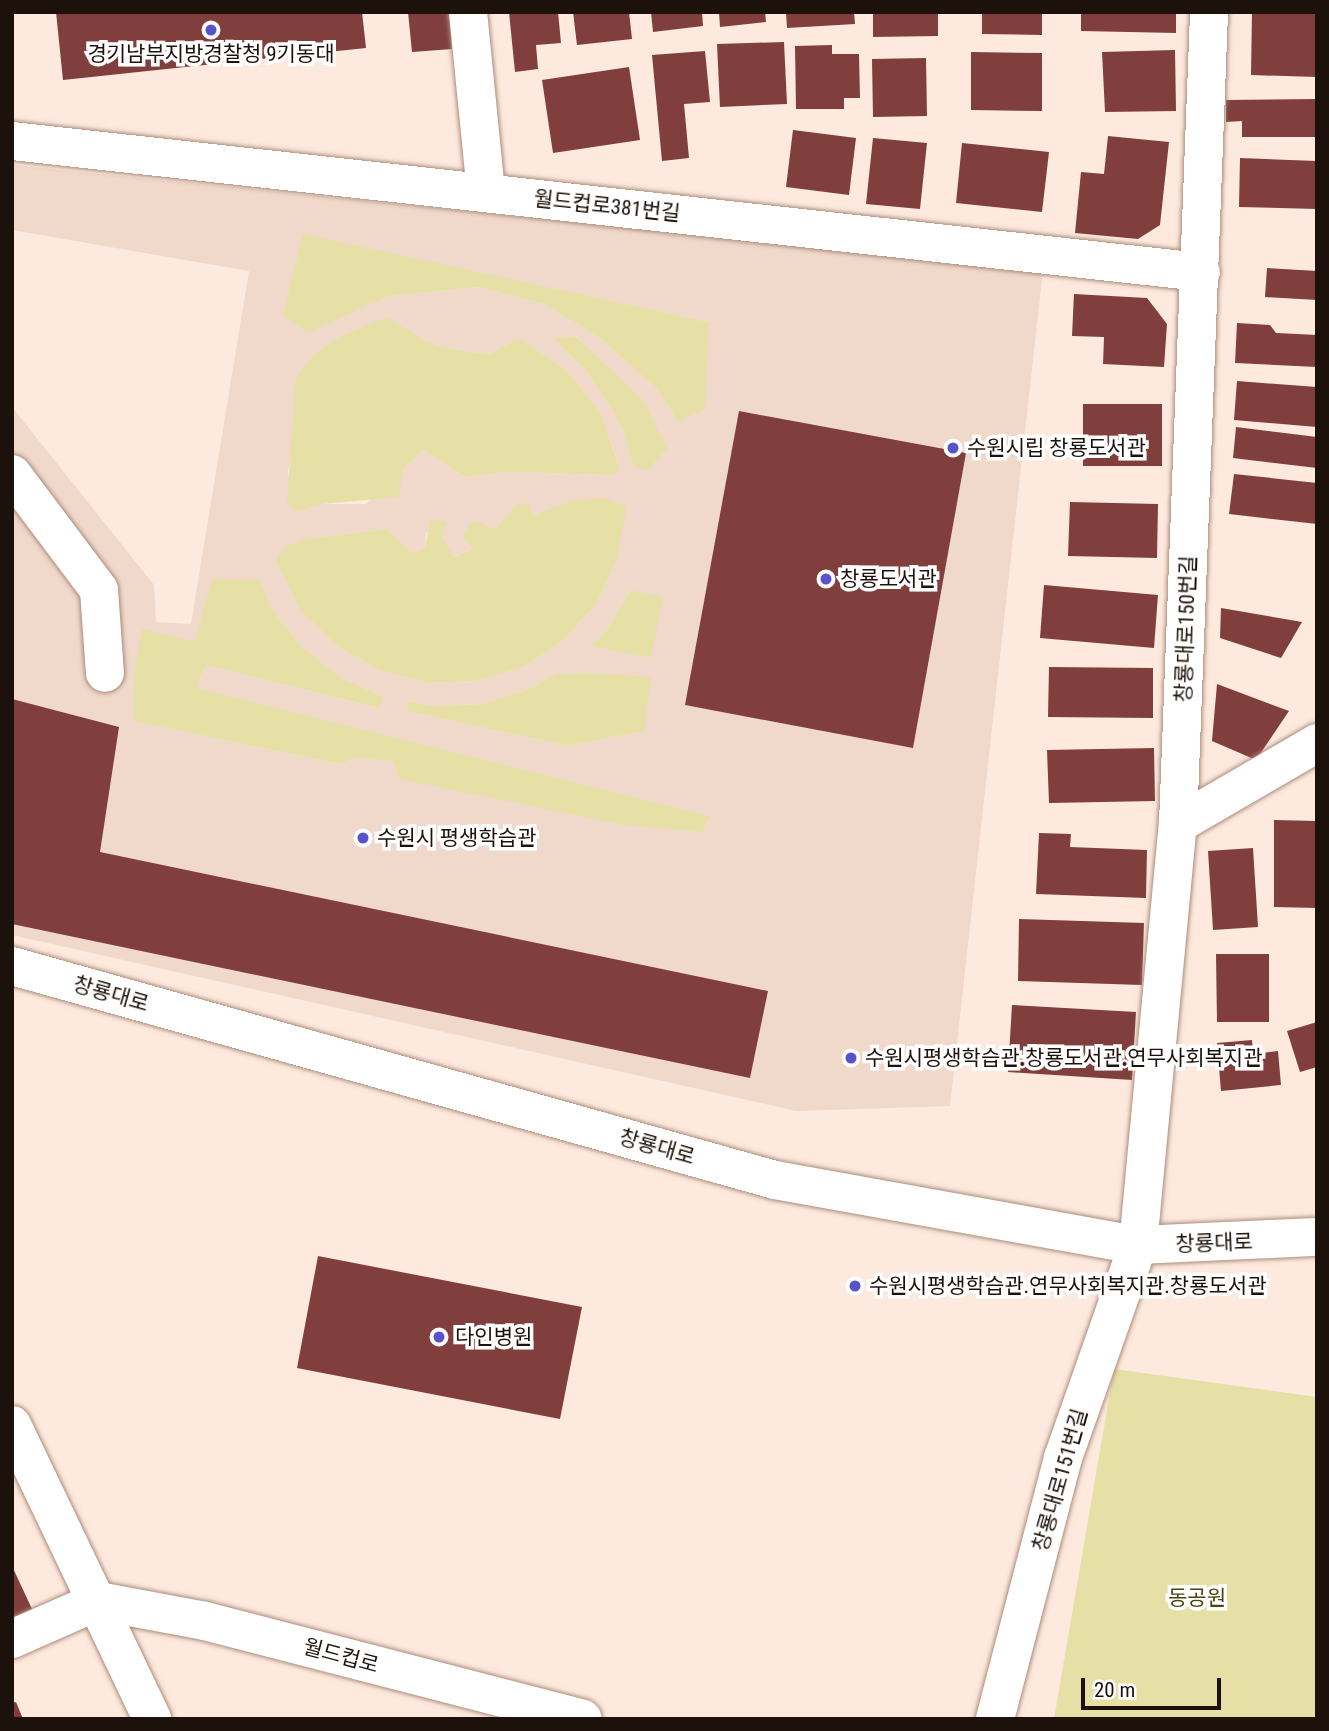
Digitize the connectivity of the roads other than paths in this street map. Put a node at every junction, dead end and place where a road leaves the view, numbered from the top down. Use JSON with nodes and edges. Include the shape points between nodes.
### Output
{"nodes":[{"id":1,"x":468,"y":12,"type":"edge"},
{"id":2,"x":1209,"y":12,"type":"edge"},
{"id":3,"x":12,"y":141,"type":"edge"},
{"id":4,"x":486,"y":192,"type":"junction"},
{"id":5,"x":1201,"y":272,"type":"junction"},
{"id":6,"x":12,"y":474,"type":"edge"},
{"id":7,"x":105,"y":673,"type":"dead end"},
{"id":8,"x":1317,"y":743,"type":"edge"},
{"id":9,"x":1178,"y":824,"type":"junction"},
{"id":10,"x":12,"y":966,"type":"edge"},
{"id":11,"x":1317,"y":1237,"type":"edge"},
{"id":12,"x":1138,"y":1245,"type":"junction"},
{"id":13,"x":12,"y":1425,"type":"edge"},
{"id":14,"x":98,"y":1601,"type":"junction"},
{"id":15,"x":12,"y":1639,"type":"edge"},
{"id":16,"x":152,"y":1719,"type":"edge"},
{"id":17,"x":583,"y":1719,"type":"edge"},
{"id":18,"x":995,"y":1719,"type":"edge"}],
"edges":[{"from":1,"to":4,"type":"street"},
{"from":2,"to":5,"type":"street","name":"창룡대로150번길"},
{"from":3,"to":4,"type":"street","name":"월드컵로381번길"},
{"from":4,"to":5,"type":"street","name":"월드컵로381번길"},
{"from":5,"to":9,"type":"street","name":"창룡대로150번길"},
{"from":6,"to":7,"type":"street","via":[[99,590]]},
{"from":8,"to":9,"type":"street"},
{"from":9,"to":12,"type":"street","name":"창룡대로150번길"},
{"from":10,"to":12,"type":"street","name":"창룡대로","via":[[775,1180]]},
{"from":11,"to":12,"type":"street","name":"창룡대로"},
{"from":12,"to":18,"type":"street","name":"창룡대로151번길","via":[[1063,1458]]},
{"from":13,"to":14,"type":"street"},
{"from":14,"to":15,"type":"street"},
{"from":14,"to":16,"type":"street"},
{"from":14,"to":17,"type":"street","name":"월드컵로","via":[[205,1621]]}]}
